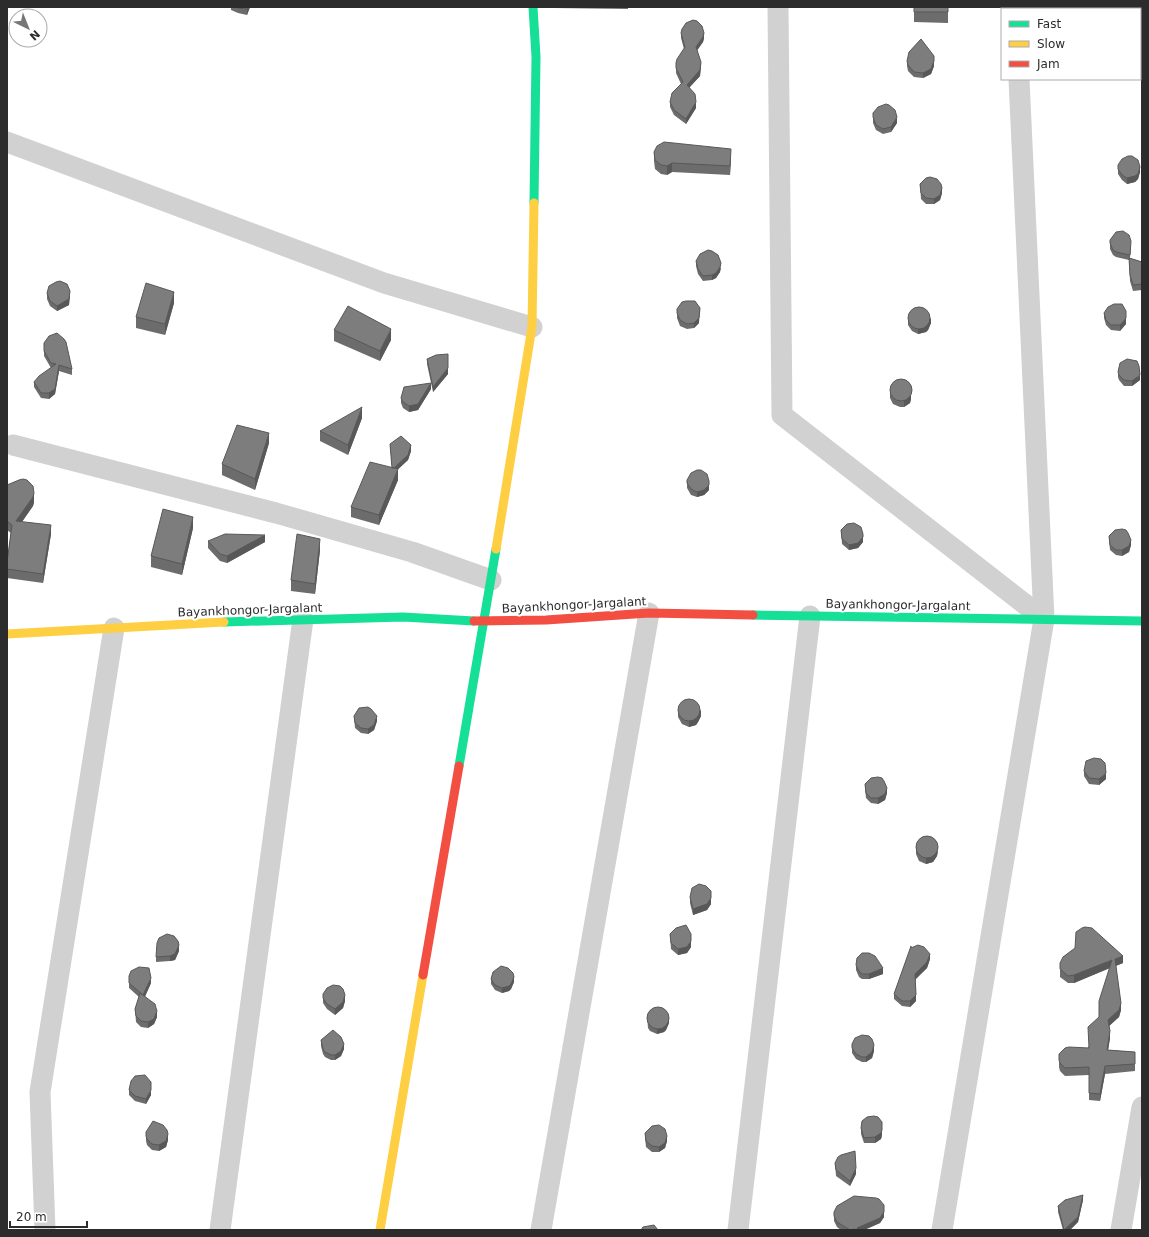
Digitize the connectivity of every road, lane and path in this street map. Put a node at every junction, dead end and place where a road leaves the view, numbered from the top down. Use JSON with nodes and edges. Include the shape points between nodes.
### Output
{"nodes":[{"id":1,"x":533,"y":7,"type":"edge"},
{"id":2,"x":778,"y":7,"type":"edge"},
{"id":3,"x":1019,"y":80,"type":"edge"},
{"id":4,"x":7,"y":142,"type":"edge"},
{"id":5,"x":532,"y":327,"type":"junction"},
{"id":6,"x":13,"y":445,"type":"dead end"},
{"id":7,"x":491,"y":580,"type":"junction"},
{"id":8,"x":649,"y":613,"type":"junction"},
{"id":9,"x":810,"y":616,"type":"junction"},
{"id":10,"x":303,"y":619,"type":"junction"},
{"id":11,"x":1044,"y":619,"type":"junction"},
{"id":12,"x":484,"y":621,"type":"junction"},
{"id":13,"x":1142,"y":621,"type":"edge"},
{"id":14,"x":114,"y":628,"type":"junction"},
{"id":15,"x":7,"y":634,"type":"edge"},
{"id":16,"x":1142,"y":1107,"type":"edge"},
{"id":17,"x":45,"y":1230,"type":"edge"},
{"id":18,"x":220,"y":1230,"type":"edge"},
{"id":19,"x":380,"y":1230,"type":"edge"},
{"id":20,"x":541,"y":1230,"type":"edge"},
{"id":21,"x":738,"y":1230,"type":"edge"},
{"id":22,"x":942,"y":1230,"type":"edge"},
{"id":23,"x":1121,"y":1230,"type":"edge"}],
"edges":[{"from":1,"to":5,"type":"street","via":[[536,57]]},
{"from":2,"to":11,"type":"street","via":[[782,415]]},
{"from":3,"to":11,"type":"street"},
{"from":4,"to":5,"type":"street","via":[[384,283]]},
{"from":5,"to":7,"type":"street"},
{"from":6,"to":7,"type":"street","via":[[276,513],[412,552]]},
{"from":7,"to":12,"type":"street"},
{"from":8,"to":9,"type":"street","name":"Bayankhongor-Jargalant"},
{"from":8,"to":12,"type":"street","name":"Bayankhongor-Jargalant"},
{"from":8,"to":20,"type":"street"},
{"from":9,"to":11,"type":"street","name":"Bayankhongor-Jargalant"},
{"from":9,"to":21,"type":"street"},
{"from":10,"to":12,"type":"street","name":"Bayankhongor-Jargalant","via":[[393,617]]},
{"from":10,"to":14,"type":"street","name":"Bayankhongor-Jargalant"},
{"from":10,"to":18,"type":"street"},
{"from":11,"to":13,"type":"street","name":"Bayankhongor-Jargalant"},
{"from":11,"to":22,"type":"street"},
{"from":12,"to":19,"type":"street"},
{"from":14,"to":15,"type":"street","name":"Bayankhongor-Jargalant"},
{"from":14,"to":17,"type":"street","via":[[40,1092]]},
{"from":16,"to":23,"type":"street"}]}
